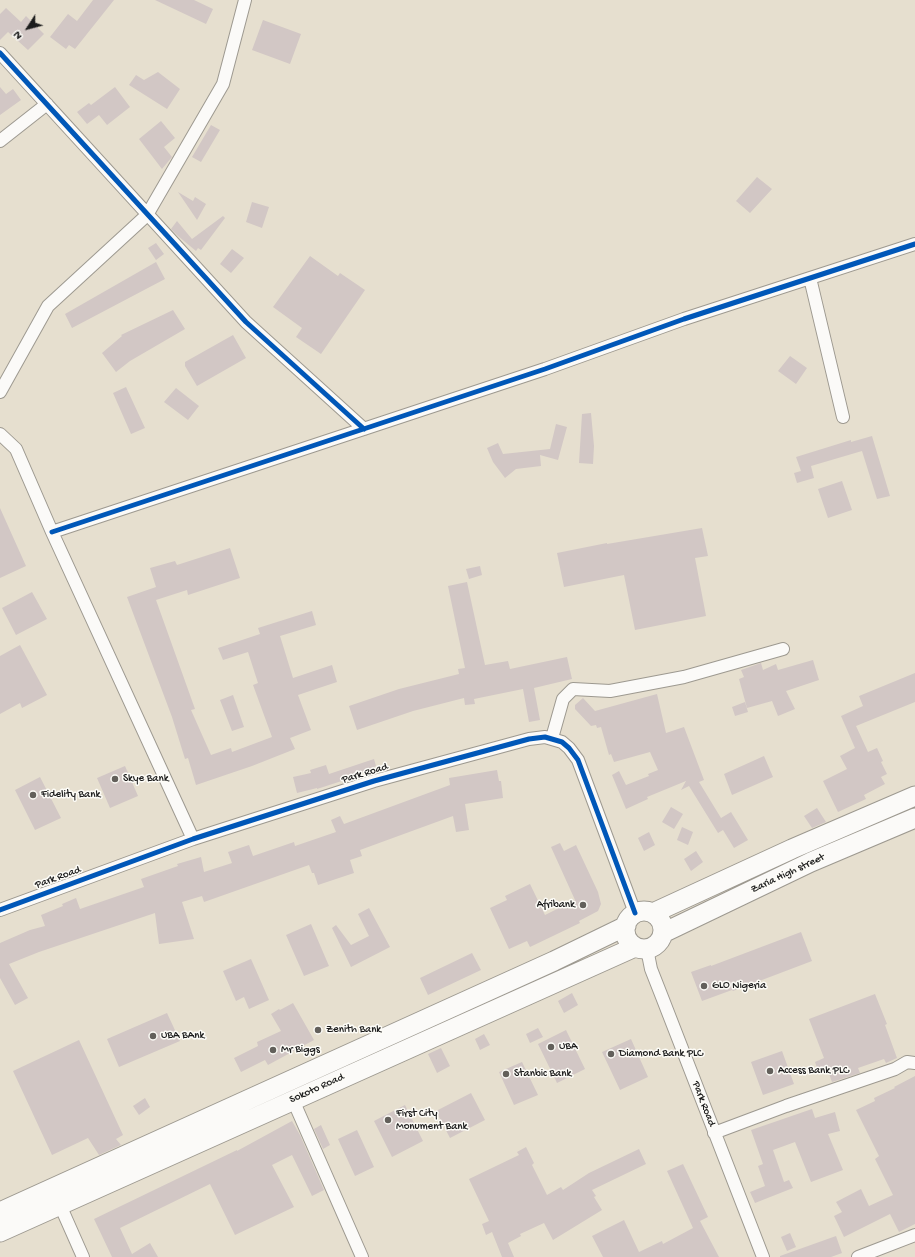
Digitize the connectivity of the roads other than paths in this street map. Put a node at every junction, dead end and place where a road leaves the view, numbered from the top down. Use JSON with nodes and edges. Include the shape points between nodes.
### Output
{"nodes":[{"id":1,"x":245,"y":0,"type":"edge"},
{"id":2,"x":0,"y":53,"type":"edge"},
{"id":3,"x":47,"y":104,"type":"junction"},
{"id":4,"x":0,"y":141,"type":"edge"},
{"id":5,"x":147,"y":215,"type":"junction"},
{"id":6,"x":915,"y":244,"type":"edge"},
{"id":7,"x":810,"y":278,"type":"junction"},
{"id":8,"x":0,"y":392,"type":"edge"},
{"id":9,"x":843,"y":417,"type":"dead end"},
{"id":10,"x":364,"y":429,"type":"junction"},
{"id":11,"x":0,"y":434,"type":"edge"},
{"id":12,"x":52,"y":532,"type":"junction"},
{"id":13,"x":783,"y":649,"type":"dead end"},
{"id":14,"x":552,"y":738,"type":"junction"},
{"id":15,"x":915,"y":796,"type":"edge"},
{"id":16,"x":915,"y":818,"type":"edge"},
{"id":17,"x":193,"y":839,"type":"junction"},
{"id":18,"x":0,"y":910,"type":"edge"},
{"id":19,"x":638,"y":917,"type":"junction"},
{"id":20,"x":663,"y":933,"type":"junction"},
{"id":21,"x":641,"y":948,"type":"junction"},
{"id":22,"x":915,"y":1063,"type":"edge"},
{"id":23,"x":293,"y":1100,"type":"junction"},
{"id":24,"x":714,"y":1133,"type":"junction"},
{"id":25,"x":60,"y":1205,"type":"junction"},
{"id":26,"x":0,"y":1212,"type":"edge"},
{"id":27,"x":0,"y":1232,"type":"edge"},
{"id":28,"x":915,"y":1235,"type":"edge"},
{"id":29,"x":83,"y":1257,"type":"edge"},
{"id":30,"x":362,"y":1257,"type":"edge"},
{"id":31,"x":763,"y":1257,"type":"edge"},
{"id":32,"x":858,"y":1257,"type":"edge"}],
"edges":[{"from":1,"to":5,"type":"street","via":[[223,84]]},
{"from":2,"to":3,"type":"street"},
{"from":3,"to":4,"type":"street"},
{"from":3,"to":5,"type":"street"},
{"from":5,"to":8,"type":"street","via":[[48,306]]},
{"from":5,"to":10,"type":"street","via":[[246,322]]},
{"from":6,"to":7,"type":"street"},
{"from":7,"to":9,"type":"street"},
{"from":7,"to":10,"type":"street"},
{"from":10,"to":12,"type":"street"},
{"from":11,"to":12,"type":"street","via":[[16,449]]},
{"from":12,"to":17,"type":"street"},
{"from":13,"to":14,"type":"street","via":[[677,679],[610,691],[573,689],[562,699]]},
{"from":14,"to":17,"type":"street","name":"Park Road","via":[[529,739],[374,781]]},
{"from":14,"to":19,"type":"street","via":[[570,748],[578,760]]},
{"from":15,"to":19,"type":"main road","name":"Sokoto Road"},
{"from":16,"to":20,"type":"main road","name":"Zaria High street","via":[[812,862]]},
{"from":17,"to":18,"type":"street","name":"Park Road"},
{"from":19,"to":20,"type":"main road","via":[[661,921]]},
{"from":19,"to":21,"type":"main road","via":[[626,938]]},
{"from":19,"to":26,"type":"main road","name":"Sokoto Road","via":[[546,964]]},
{"from":20,"to":21,"type":"main road","via":[[658,944]]},
{"from":21,"to":23,"type":"main road","name":"Sokoto Road"},
{"from":21,"to":24,"type":"street","name":"Park Road"},
{"from":22,"to":24,"type":"street","via":[[907,1062],[895,1069]]},
{"from":23,"to":25,"type":"main road","name":"Sokoto Road"},
{"from":23,"to":30,"type":"street"},
{"from":24,"to":31,"type":"street","name":"Park Road"},
{"from":25,"to":27,"type":"main road","name":"Sokoto Road"},
{"from":25,"to":29,"type":"street"},
{"from":28,"to":32,"type":"street"}]}
